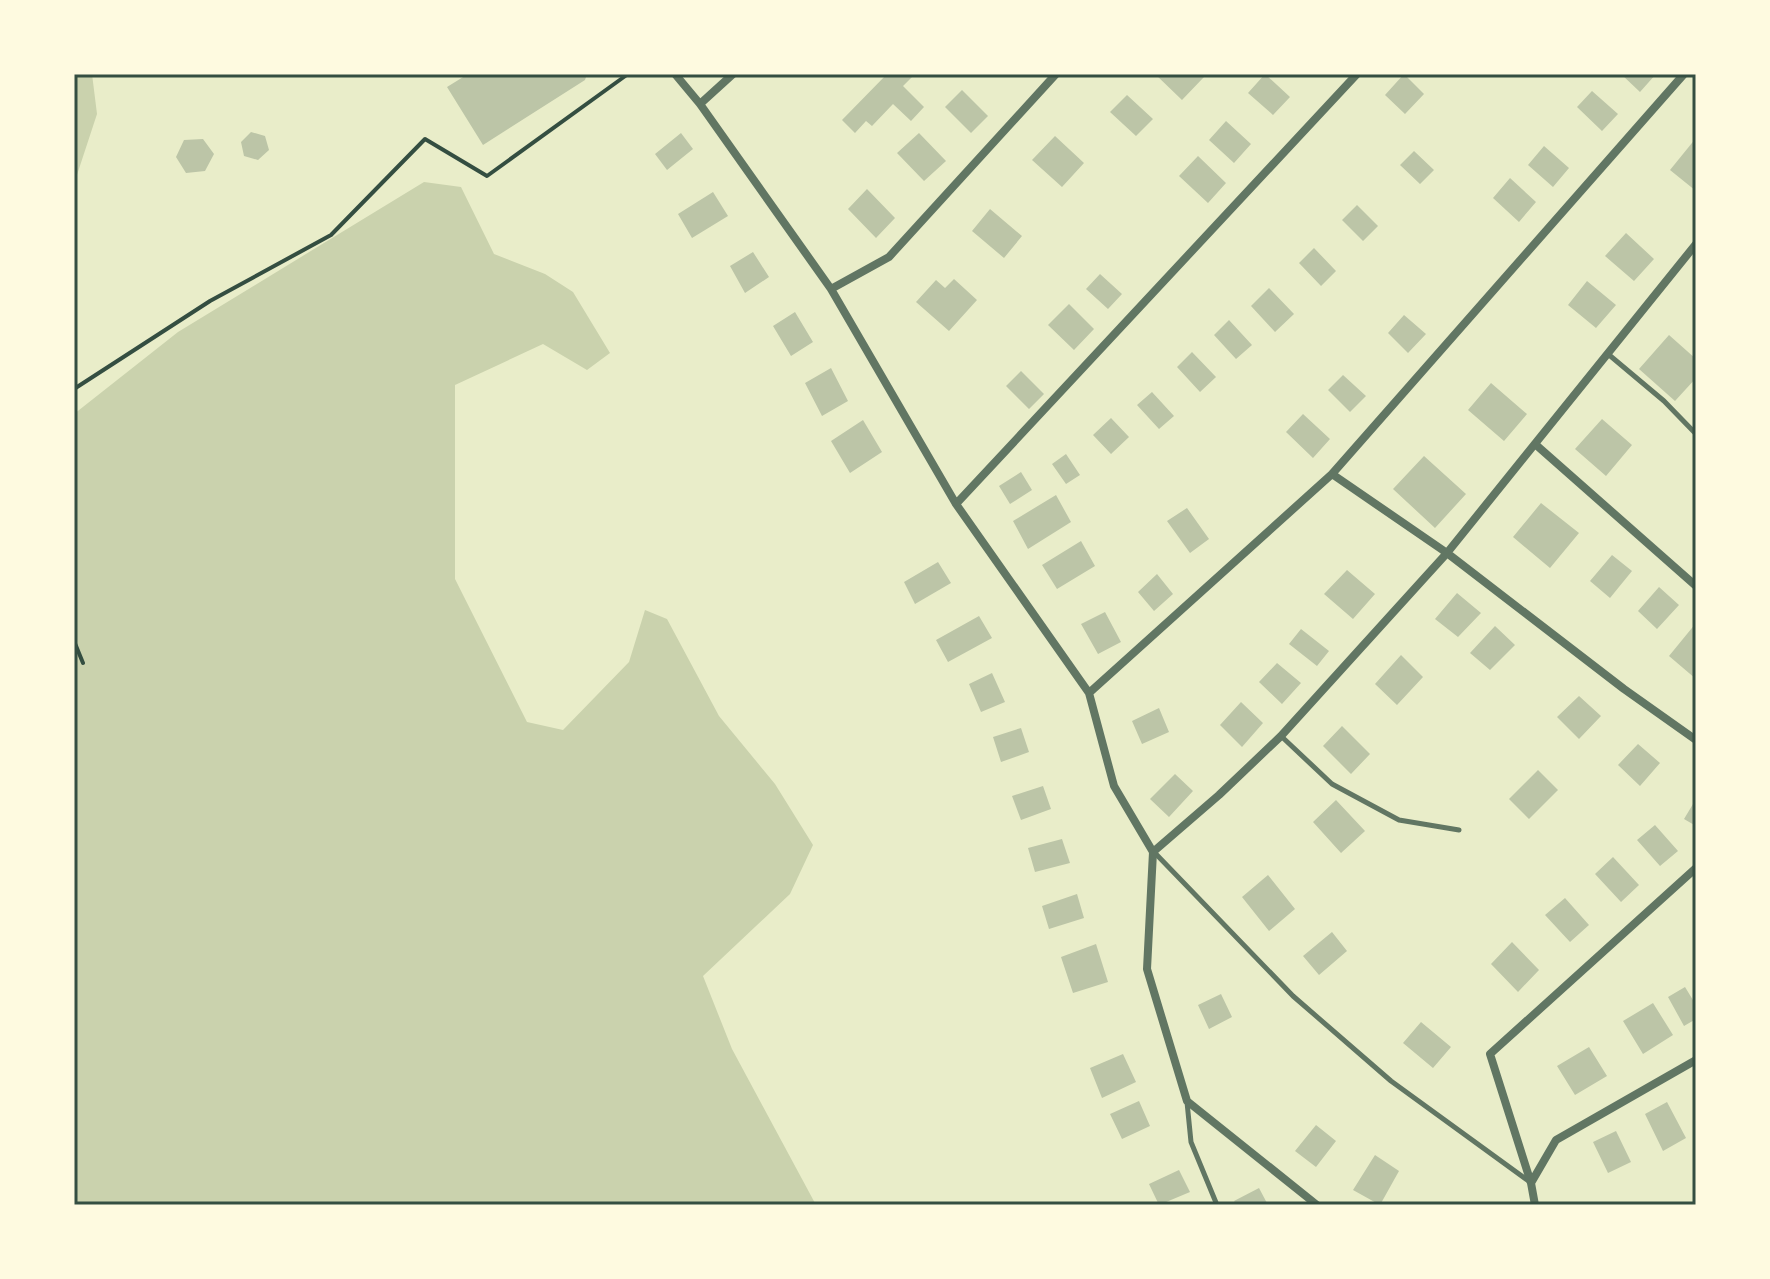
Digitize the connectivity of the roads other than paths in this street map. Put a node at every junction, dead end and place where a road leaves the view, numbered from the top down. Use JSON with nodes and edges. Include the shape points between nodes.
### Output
{"nodes":[{"id":1,"x":675,"y":74,"type":"edge"},
{"id":2,"x":733,"y":74,"type":"edge"},
{"id":3,"x":1056,"y":74,"type":"edge"},
{"id":4,"x":1357,"y":74,"type":"edge"},
{"id":5,"x":1684,"y":74,"type":"edge"},
{"id":6,"x":700,"y":104,"type":"junction"},
{"id":7,"x":1696,"y":244,"type":"edge"},
{"id":8,"x":831,"y":289,"type":"junction"},
{"id":9,"x":1608,"y":354,"type":"junction"},
{"id":10,"x":1696,"y":434,"type":"edge"},
{"id":11,"x":1535,"y":444,"type":"junction"},
{"id":12,"x":1332,"y":474,"type":"junction"},
{"id":13,"x":956,"y":504,"type":"junction"},
{"id":14,"x":1447,"y":553,"type":"junction"},
{"id":15,"x":1696,"y":586,"type":"edge"},
{"id":16,"x":1089,"y":693,"type":"junction"},
{"id":17,"x":1281,"y":736,"type":"junction"},
{"id":18,"x":1696,"y":740,"type":"edge"},
{"id":19,"x":1459,"y":830,"type":"dead end"},
{"id":20,"x":1153,"y":852,"type":"junction"},
{"id":21,"x":1696,"y":868,"type":"edge"},
{"id":22,"x":1696,"y":1060,"type":"edge"},
{"id":23,"x":1187,"y":1101,"type":"junction"},
{"id":24,"x":1531,"y":1183,"type":"junction"},
{"id":25,"x":1217,"y":1205,"type":"edge"},
{"id":26,"x":1317,"y":1205,"type":"edge"},
{"id":27,"x":1535,"y":1205,"type":"edge"}],
"edges":[{"from":1,"to":6,"type":"street"},
{"from":2,"to":6,"type":"street"},
{"from":3,"to":8,"type":"street","via":[[889,257]]},
{"from":4,"to":13,"type":"street"},
{"from":5,"to":12,"type":"street"},
{"from":6,"to":8,"type":"street"},
{"from":7,"to":9,"type":"street"},
{"from":8,"to":13,"type":"street"},
{"from":9,"to":10,"type":"lane"},
{"from":9,"to":11,"type":"street"},
{"from":11,"to":14,"type":"street"},
{"from":11,"to":15,"type":"street"},
{"from":12,"to":14,"type":"street"},
{"from":12,"to":16,"type":"street"},
{"from":13,"to":16,"type":"street"},
{"from":14,"to":17,"type":"street"},
{"from":14,"to":18,"type":"street"},
{"from":16,"to":20,"type":"street","via":[[1114,786]]},
{"from":17,"to":19,"type":"lane","via":[[1332,784],[1399,820]]},
{"from":17,"to":20,"type":"street"},
{"from":20,"to":23,"type":"street","via":[[1147,969]]},
{"from":20,"to":24,"type":"lane","via":[[1293,996],[1391,1081]]},
{"from":21,"to":24,"type":"street","via":[[1490,1054]]},
{"from":22,"to":24,"type":"street","via":[[1556,1140]]},
{"from":23,"to":25,"type":"lane","via":[[1191,1142]]},
{"from":23,"to":26,"type":"street"},
{"from":24,"to":27,"type":"street"}]}
